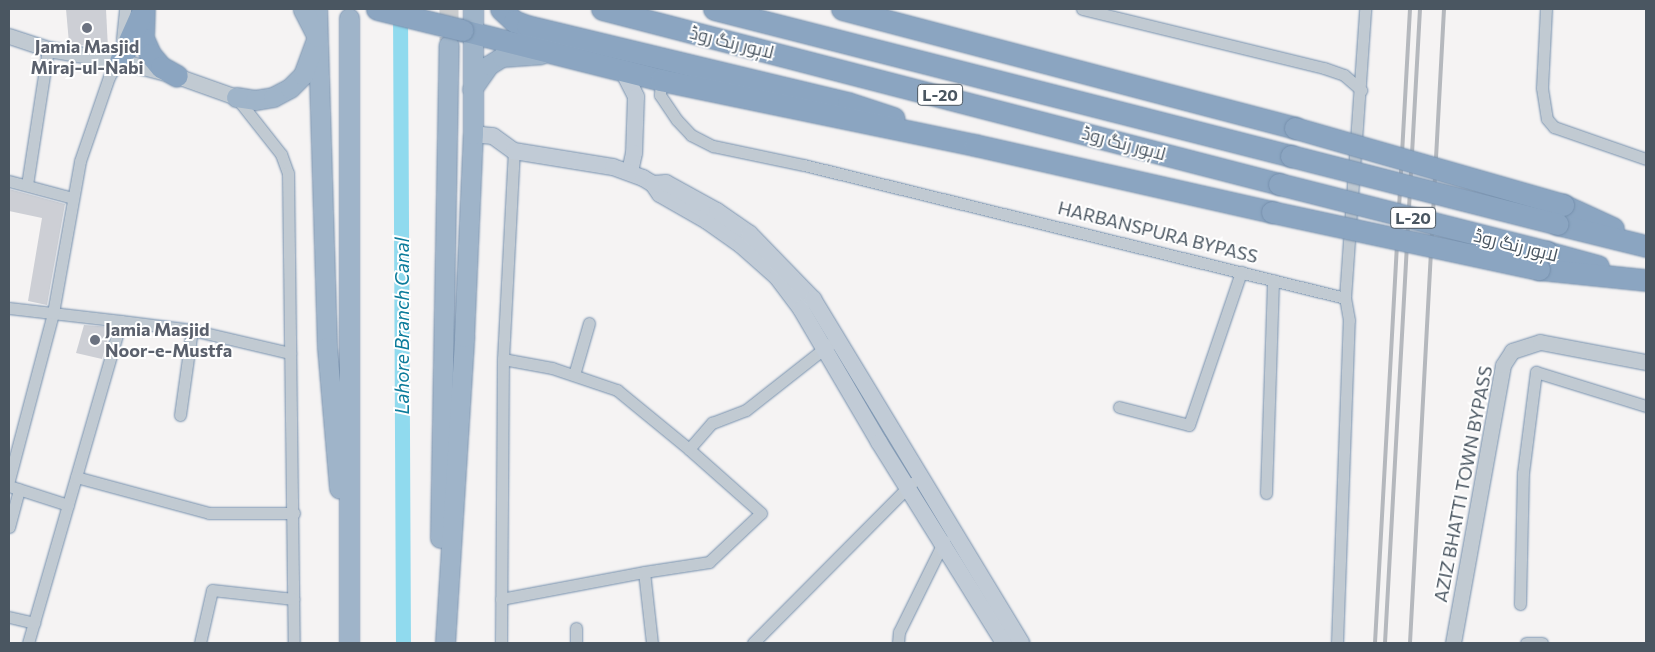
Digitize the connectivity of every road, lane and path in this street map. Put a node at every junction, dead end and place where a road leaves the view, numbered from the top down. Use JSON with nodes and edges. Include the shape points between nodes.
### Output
{"nodes":[{"id":1,"x":125,"y":9,"type":"edge"},
{"id":2,"x":144,"y":9,"type":"edge"},
{"id":3,"x":303,"y":9,"type":"edge"},
{"id":4,"x":317,"y":9,"type":"edge"},
{"id":5,"x":377,"y":9,"type":"edge"},
{"id":6,"x":473,"y":9,"type":"edge"},
{"id":7,"x":501,"y":9,"type":"edge"},
{"id":8,"x":602,"y":9,"type":"edge"},
{"id":9,"x":714,"y":9,"type":"edge"},
{"id":10,"x":842,"y":9,"type":"edge"},
{"id":11,"x":1082,"y":9,"type":"edge"},
{"id":12,"x":1365,"y":9,"type":"edge"},
{"id":13,"x":1546,"y":9,"type":"edge"},
{"id":14,"x":349,"y":18,"type":"dead end"},
{"id":15,"x":9,"y":36,"type":"edge"},
{"id":16,"x":462,"y":36,"type":"junction"},
{"id":17,"x":316,"y":37,"type":"junction"},
{"id":18,"x":48,"y":49,"type":"junction"},
{"id":19,"x":555,"y":54,"type":"junction"},
{"id":20,"x":120,"y":61,"type":"junction"},
{"id":21,"x":623,"y":71,"type":"junction"},
{"id":22,"x":176,"y":76,"type":"junction"},
{"id":23,"x":661,"y":80,"type":"junction"},
{"id":24,"x":472,"y":89,"type":"junction"},
{"id":25,"x":1361,"y":90,"type":"junction"},
{"id":26,"x":236,"y":97,"type":"junction"},
{"id":27,"x":473,"y":134,"type":"junction"},
{"id":28,"x":975,"y":144,"type":"junction"},
{"id":29,"x":514,"y":150,"type":"junction"},
{"id":30,"x":1646,"y":159,"type":"edge"},
{"id":31,"x":630,"y":172,"type":"junction"},
{"id":32,"x":9,"y":181,"type":"edge"},
{"id":33,"x":653,"y":184,"type":"junction"},
{"id":34,"x":27,"y":185,"type":"junction"},
{"id":35,"x":73,"y":198,"type":"junction"},
{"id":36,"x":1560,"y":215,"type":"junction"},
{"id":37,"x":1646,"y":245,"type":"edge"},
{"id":38,"x":1543,"y":261,"type":"junction"},
{"id":39,"x":1241,"y":272,"type":"junction"},
{"id":40,"x":1273,"y":280,"type":"junction"},
{"id":41,"x":1646,"y":280,"type":"edge"},
{"id":42,"x":1345,"y":298,"type":"junction"},
{"id":43,"x":9,"y":308,"type":"edge"},
{"id":44,"x":53,"y":313,"type":"junction"},
{"id":45,"x":121,"y":322,"type":"junction"},
{"id":46,"x":589,"y":323,"type":"dead end"},
{"id":47,"x":192,"y":330,"type":"junction"},
{"id":48,"x":838,"y":338,"type":"junction"},
{"id":49,"x":824,"y":350,"type":"junction"},
{"id":50,"x":290,"y":353,"type":"junction"},
{"id":51,"x":503,"y":359,"type":"junction"},
{"id":52,"x":1646,"y":362,"type":"edge"},
{"id":53,"x":574,"y":375,"type":"junction"},
{"id":54,"x":1646,"y":406,"type":"edge"},
{"id":55,"x":1119,"y":407,"type":"dead end"},
{"id":56,"x":180,"y":415,"type":"dead end"},
{"id":57,"x":689,"y":449,"type":"junction"},
{"id":58,"x":918,"y":474,"type":"junction"},
{"id":59,"x":76,"y":478,"type":"junction"},
{"id":60,"x":9,"y":480,"type":"edge"},
{"id":61,"x":14,"y":487,"type":"edge"},
{"id":62,"x":908,"y":488,"type":"junction"},
{"id":63,"x":1266,"y":493,"type":"dead end"},
{"id":64,"x":68,"y":505,"type":"junction"},
{"id":65,"x":294,"y":513,"type":"junction"},
{"id":66,"x":949,"y":525,"type":"junction"},
{"id":67,"x":9,"y":527,"type":"edge"},
{"id":68,"x":944,"y":544,"type":"junction"},
{"id":69,"x":644,"y":572,"type":"junction"},
{"id":70,"x":294,"y":599,"type":"junction"},
{"id":71,"x":501,"y":599,"type":"junction"},
{"id":72,"x":1520,"y":604,"type":"dead end"},
{"id":73,"x":349,"y":614,"type":"junction"},
{"id":74,"x":9,"y":617,"type":"edge"},
{"id":75,"x":34,"y":623,"type":"junction"},
{"id":76,"x":576,"y":628,"type":"dead end"},
{"id":77,"x":28,"y":643,"type":"edge"},
{"id":78,"x":200,"y":643,"type":"edge"},
{"id":79,"x":294,"y":643,"type":"edge"},
{"id":80,"x":349,"y":643,"type":"edge"},
{"id":81,"x":443,"y":643,"type":"edge"},
{"id":82,"x":501,"y":643,"type":"edge"},
{"id":83,"x":576,"y":643,"type":"edge"},
{"id":84,"x":652,"y":643,"type":"edge"},
{"id":85,"x":753,"y":643,"type":"edge"},
{"id":86,"x":898,"y":643,"type":"edge"},
{"id":87,"x":1004,"y":643,"type":"edge"},
{"id":88,"x":1021,"y":643,"type":"edge"},
{"id":89,"x":1337,"y":643,"type":"edge"},
{"id":90,"x":1453,"y":643,"type":"edge"},
{"id":91,"x":1526,"y":643,"type":"edge"},
{"id":92,"x":1542,"y":643,"type":"edge"}],
"edges":[{"from":1,"to":20,"type":"street"},
{"from":2,"to":20,"type":"highway"},
{"from":2,"to":22,"type":"highway","via":[[143,38],[150,54],[161,67]]},
{"from":3,"to":17,"type":"highway"},
{"from":4,"to":17,"type":"highway"},
{"from":5,"to":16,"type":"highway","bridge":true},
{"from":6,"to":16,"type":"highway"},
{"from":7,"to":28,"type":"highway","via":[[514,21],[527,26],[848,103]]},
{"from":8,"to":38,"type":"highway","name":"لاہور رنگ روڈ","number":"L-20","bridge":true,"via":[[1279,184]]},
{"from":9,"to":36,"type":"highway","name":"لاہور رنگ روڈ","number":"L-20","bridge":true,"via":[[1291,156]]},
{"from":10,"to":36,"type":"highway","bridge":true,"via":[[1295,128]]},
{"from":11,"to":25,"type":"street","via":[[1324,68],[1344,75]]},
{"from":12,"to":25,"type":"street"},
{"from":13,"to":30,"type":"street","via":[[1542,88],[1547,119],[1554,127]]},
{"from":14,"to":73,"type":"highway"},
{"from":15,"to":18,"type":"street"},
{"from":16,"to":19,"type":"highway"},
{"from":16,"to":24,"type":"highway"},
{"from":16,"to":81,"type":"highway","via":[[440,461]]},
{"from":17,"to":26,"type":"highway","via":[[303,75],[290,88],[273,97],[255,100]]},
{"from":17,"to":73,"type":"highway","via":[[328,347]]},
{"from":18,"to":20,"type":"street"},
{"from":18,"to":34,"type":"street"},
{"from":19,"to":21,"type":"highway"},
{"from":19,"to":24,"type":"highway","via":[[502,57],[489,65]]},
{"from":20,"to":22,"type":"street"},
{"from":20,"to":35,"type":"street","via":[[109,77],[80,161]]},
{"from":21,"to":23,"type":"highway"},
{"from":21,"to":31,"type":"main road","via":[[636,97]]},
{"from":22,"to":26,"type":"street"},
{"from":23,"to":28,"type":"highway"},
{"from":23,"to":39,"type":"street","name":"HARBANSPURA BYPASS","via":[[660,95],[677,120],[691,135],[713,146]]},
{"from":24,"to":27,"type":"highway"},
{"from":25,"to":42,"type":"street"},
{"from":26,"to":50,"type":"street","via":[[282,154],[288,173]]},
{"from":27,"to":29,"type":"main road","via":[[493,136]]},
{"from":27,"to":81,"type":"highway"},
{"from":28,"to":38,"type":"highway","bridge":true,"via":[[1272,212]]},
{"from":29,"to":31,"type":"main road"},
{"from":29,"to":51,"type":"street"},
{"from":31,"to":33,"type":"main road"},
{"from":32,"to":34,"type":"street"},
{"from":33,"to":48,"type":"main road","via":[[666,183],[718,211],[750,234],[813,299]]},
{"from":33,"to":49,"type":"main road","via":[[660,194],[741,245],[777,277],[801,308]]},
{"from":34,"to":35,"type":"street"},
{"from":35,"to":44,"type":"street"},
{"from":36,"to":37,"type":"highway","name":"لاہور رنگ روڈ","number":"L-20"},
{"from":38,"to":41,"type":"highway","name":"لاہور رنگ روڈ","number":"L-20"},
{"from":39,"to":40,"type":"street","name":"HARBANSPURA BYPASS"},
{"from":39,"to":55,"type":"street","via":[[1189,425]]},
{"from":40,"to":42,"type":"street","name":"HARBANSPURA BYPASS"},
{"from":40,"to":63,"type":"street"},
{"from":42,"to":89,"type":"street","via":[[1349,320]]},
{"from":43,"to":44,"type":"street"},
{"from":44,"to":45,"type":"street"},
{"from":44,"to":60,"type":"street"},
{"from":45,"to":47,"type":"street"},
{"from":45,"to":59,"type":"street"},
{"from":46,"to":53,"type":"street"},
{"from":47,"to":50,"type":"street"},
{"from":47,"to":56,"type":"street"},
{"from":48,"to":49,"type":"street"},
{"from":48,"to":58,"type":"main road"},
{"from":49,"to":57,"type":"street","via":[[746,410],[712,423]]},
{"from":49,"to":62,"type":"main road"},
{"from":50,"to":65,"type":"street"},
{"from":51,"to":53,"type":"street"},
{"from":51,"to":71,"type":"street"},
{"from":52,"to":90,"type":"street","name":"AZIZ BHATTI TOWN BYPASS","via":[[1540,342],[1512,351],[1503,365]]},
{"from":53,"to":57,"type":"street","via":[[617,390]]},
{"from":54,"to":72,"type":"street","via":[[1536,372],[1524,473]]},
{"from":57,"to":69,"type":"street","via":[[761,513],[709,562]]},
{"from":58,"to":62,"type":"street"},
{"from":58,"to":66,"type":"main road"},
{"from":59,"to":64,"type":"street"},
{"from":59,"to":65,"type":"street","via":[[209,513]]},
{"from":61,"to":64,"type":"street"},
{"from":61,"to":67,"type":"street"},
{"from":62,"to":68,"type":"main road"},
{"from":62,"to":85,"type":"street"},
{"from":64,"to":75,"type":"street"},
{"from":65,"to":70,"type":"street"},
{"from":66,"to":68,"type":"street"},
{"from":66,"to":88,"type":"main road"},
{"from":68,"to":86,"type":"street","via":[[899,632]]},
{"from":68,"to":87,"type":"main road"},
{"from":69,"to":71,"type":"street"},
{"from":69,"to":84,"type":"street"},
{"from":70,"to":78,"type":"street","via":[[212,590]]},
{"from":70,"to":79,"type":"street"},
{"from":71,"to":82,"type":"street"},
{"from":73,"to":80,"type":"highway"},
{"from":74,"to":75,"type":"street"},
{"from":75,"to":77,"type":"street"},
{"from":76,"to":83,"type":"street"},
{"from":91,"to":92,"type":"street"}]}
